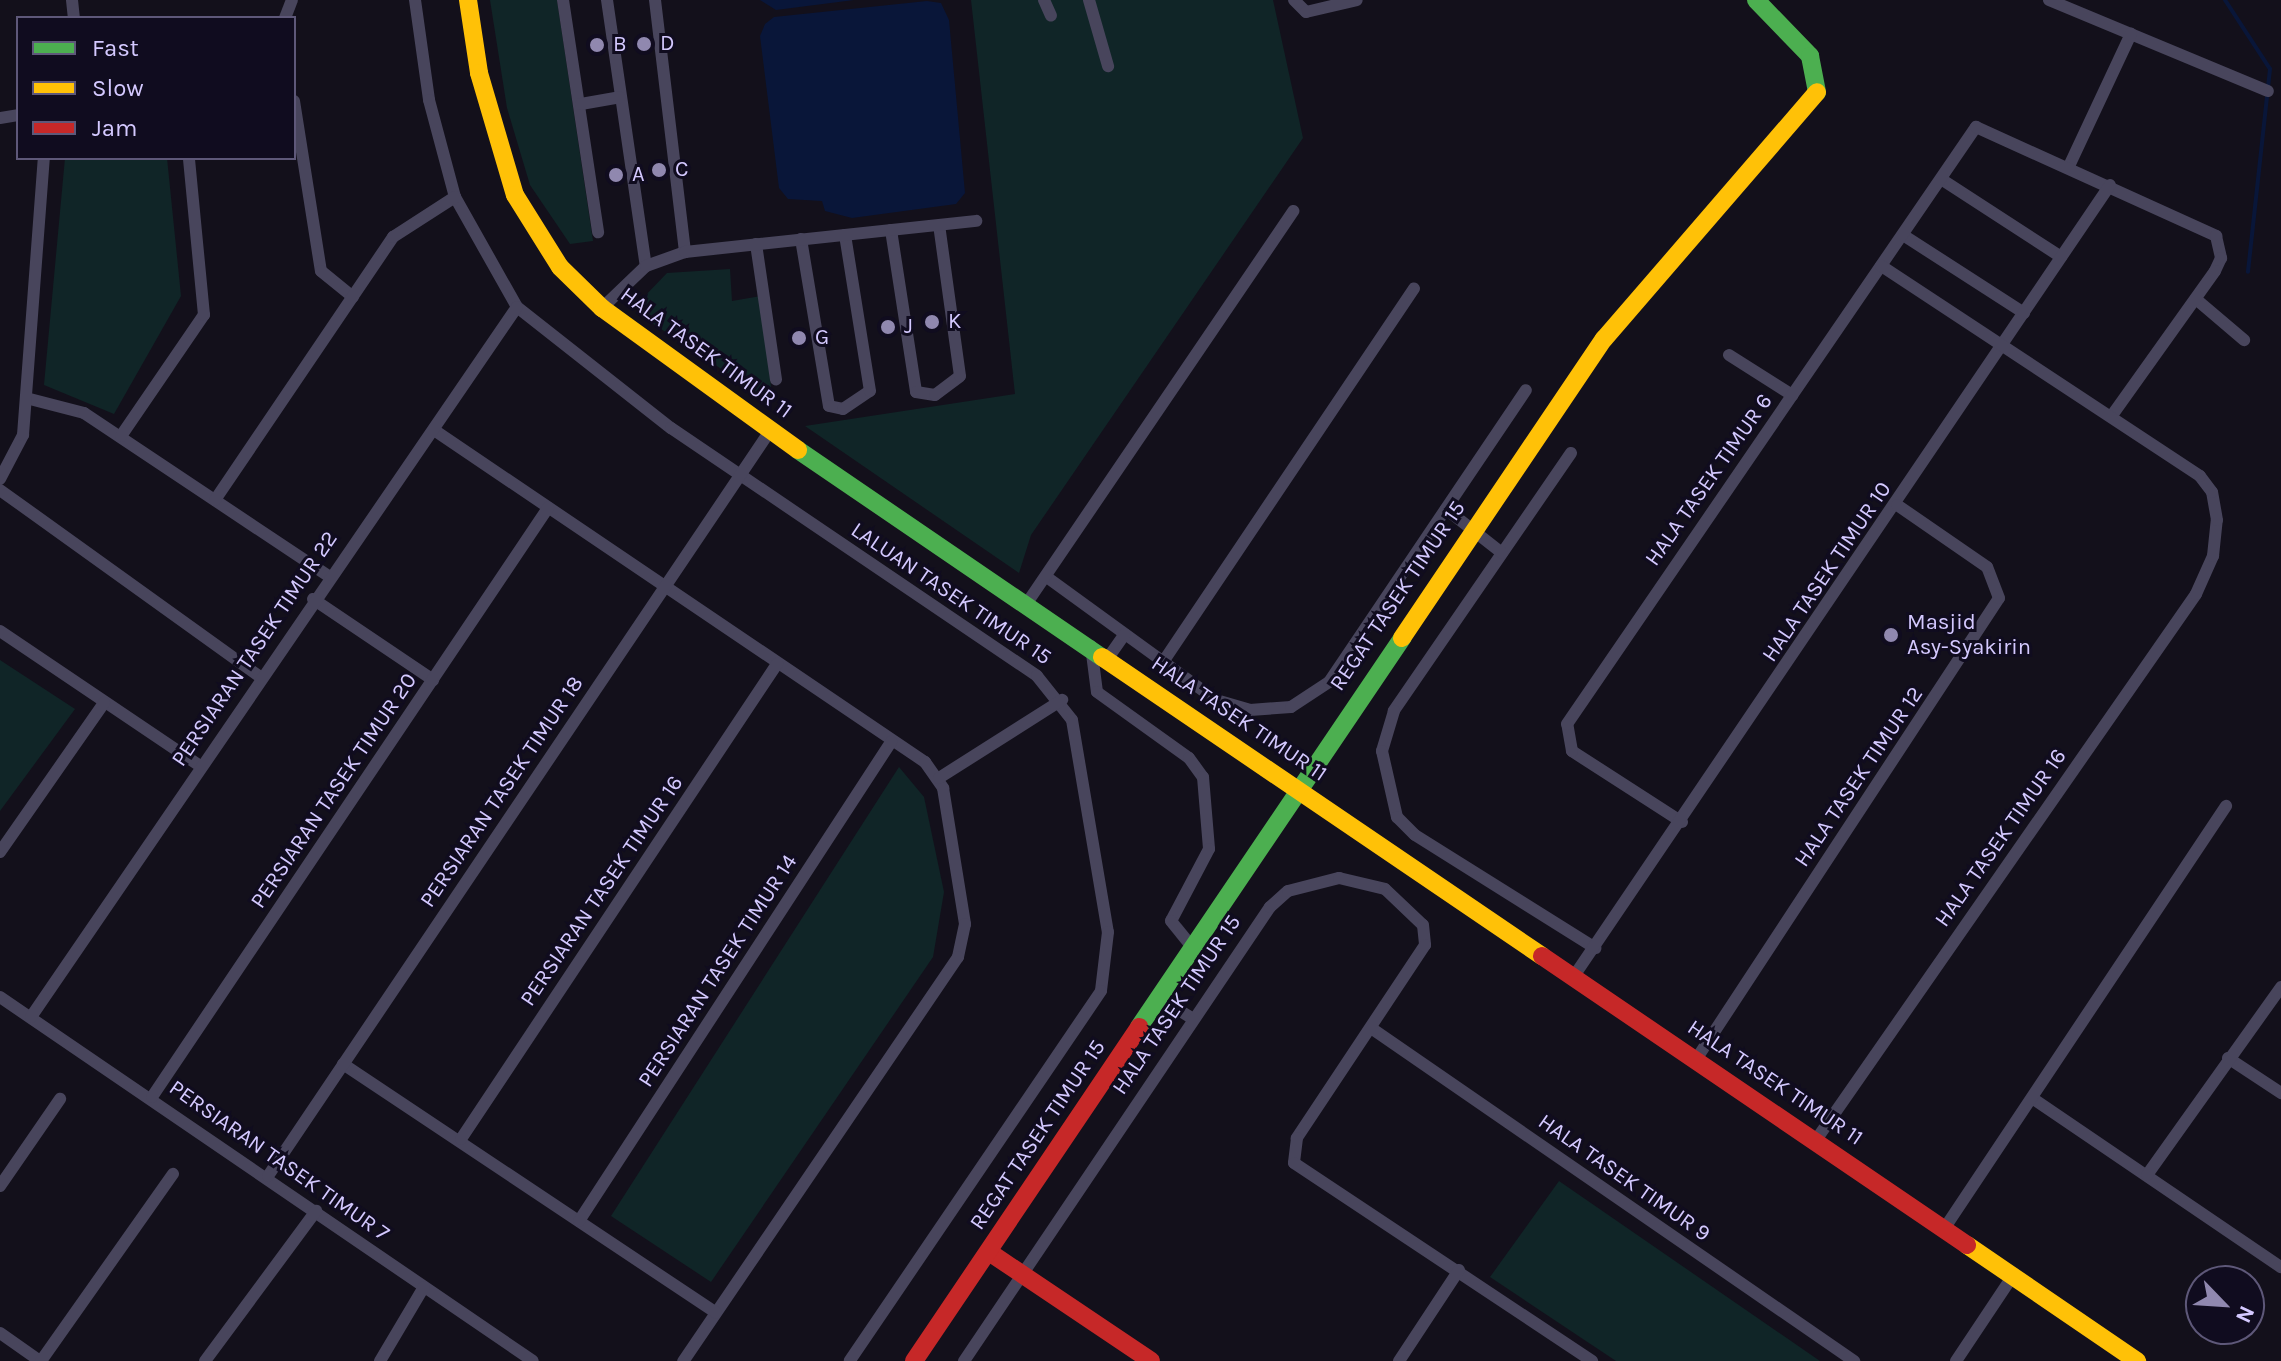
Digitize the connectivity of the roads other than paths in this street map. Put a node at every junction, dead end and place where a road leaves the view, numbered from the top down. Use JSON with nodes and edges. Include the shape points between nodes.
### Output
{"nodes":[{"id":1,"x":415,"y":0,"type":"edge"},
{"id":2,"x":468,"y":0,"type":"edge"},
{"id":3,"x":563,"y":0,"type":"edge"},
{"id":4,"x":607,"y":0,"type":"edge"},
{"id":5,"x":655,"y":0,"type":"edge"},
{"id":6,"x":1044,"y":0,"type":"edge"},
{"id":7,"x":1089,"y":0,"type":"edge"},
{"id":8,"x":1294,"y":0,"type":"edge"},
{"id":9,"x":1357,"y":0,"type":"edge"},
{"id":10,"x":1756,"y":0,"type":"edge"},
{"id":11,"x":2049,"y":0,"type":"edge"},
{"id":12,"x":1051,"y":16,"type":"dead end"},
{"id":13,"x":2131,"y":34,"type":"junction"},
{"id":14,"x":1108,"y":66,"type":"dead end"},
{"id":15,"x":2268,"y":91,"type":"dead end"},
{"id":16,"x":619,"y":97,"type":"junction"},
{"id":17,"x":581,"y":104,"type":"junction"},
{"id":18,"x":296,"y":114,"type":"edge"},
{"id":19,"x":44,"y":160,"type":"edge"},
{"id":20,"x":189,"y":160,"type":"edge"},
{"id":21,"x":2070,"y":164,"type":"junction"},
{"id":22,"x":1941,"y":179,"type":"junction"},
{"id":23,"x":2110,"y":185,"type":"junction"},
{"id":24,"x":455,"y":197,"type":"junction"},
{"id":25,"x":1293,"y":211,"type":"dead end"},
{"id":26,"x":976,"y":221,"type":"dead end"},
{"id":27,"x":939,"y":225,"type":"junction"},
{"id":28,"x":891,"y":230,"type":"junction"},
{"id":29,"x":598,"y":232,"type":"dead end"},
{"id":30,"x":845,"y":235,"type":"junction"},
{"id":31,"x":1903,"y":235,"type":"junction"},
{"id":32,"x":801,"y":239,"type":"junction"},
{"id":33,"x":756,"y":244,"type":"junction"},
{"id":34,"x":685,"y":252,"type":"junction"},
{"id":35,"x":2061,"y":257,"type":"junction"},
{"id":36,"x":646,"y":266,"type":"junction"},
{"id":37,"x":1881,"y":266,"type":"junction"},
{"id":38,"x":1414,"y":289,"type":"dead end"},
{"id":39,"x":353,"y":297,"type":"junction"},
{"id":40,"x":2197,"y":300,"type":"junction"},
{"id":41,"x":517,"y":307,"type":"junction"},
{"id":42,"x":602,"y":308,"type":"junction"},
{"id":43,"x":2024,"y":313,"type":"junction"},
{"id":44,"x":2244,"y":340,"type":"dead end"},
{"id":45,"x":2004,"y":343,"type":"junction"},
{"id":46,"x":1729,"y":355,"type":"dead end"},
{"id":47,"x":776,"y":380,"type":"dead end"},
{"id":48,"x":1526,"y":390,"type":"dead end"},
{"id":49,"x":1792,"y":395,"type":"junction"},
{"id":50,"x":26,"y":398,"type":"junction"},
{"id":51,"x":2113,"y":414,"type":"junction"},
{"id":52,"x":434,"y":430,"type":"junction"},
{"id":53,"x":770,"y":431,"type":"junction"},
{"id":54,"x":121,"y":436,"type":"junction"},
{"id":55,"x":1571,"y":453,"type":"dead end"},
{"id":56,"x":741,"y":475,"type":"junction"},
{"id":57,"x":0,"y":479,"type":"edge"},
{"id":58,"x":0,"y":490,"type":"edge"},
{"id":59,"x":215,"y":500,"type":"junction"},
{"id":60,"x":1897,"y":505,"type":"junction"},
{"id":61,"x":548,"y":508,"type":"junction"},
{"id":62,"x":1446,"y":509,"type":"junction"},
{"id":63,"x":1471,"y":528,"type":"junction"},
{"id":64,"x":1502,"y":553,"type":"junction"},
{"id":65,"x":328,"y":576,"type":"junction"},
{"id":66,"x":1048,"y":578,"type":"junction"},
{"id":67,"x":665,"y":587,"type":"junction"},
{"id":68,"x":313,"y":599,"type":"junction"},
{"id":69,"x":1027,"y":603,"type":"junction"},
{"id":70,"x":0,"y":631,"type":"edge"},
{"id":71,"x":1125,"y":634,"type":"junction"},
{"id":72,"x":1091,"y":646,"type":"junction"},
{"id":73,"x":1108,"y":658,"type":"junction"},
{"id":74,"x":1163,"y":662,"type":"junction"},
{"id":75,"x":777,"y":664,"type":"junction"},
{"id":76,"x":260,"y":677,"type":"junction"},
{"id":77,"x":433,"y":680,"type":"junction"},
{"id":78,"x":1062,"y":700,"type":"junction"},
{"id":79,"x":104,"y":703,"type":"junction"},
{"id":80,"x":891,"y":742,"type":"junction"},
{"id":81,"x":200,"y":766,"type":"junction"},
{"id":82,"x":939,"y":778,"type":"junction"},
{"id":83,"x":1299,"y":788,"type":"junction"},
{"id":84,"x":2226,"y":806,"type":"dead end"},
{"id":85,"x":1682,"y":822,"type":"junction"},
{"id":86,"x":0,"y":852,"type":"edge"},
{"id":87,"x":1192,"y":947,"type":"junction"},
{"id":88,"x":1595,"y":948,"type":"junction"},
{"id":89,"x":1572,"y":979,"type":"junction"},
{"id":90,"x":2281,"y":987,"type":"edge"},
{"id":91,"x":0,"y":997,"type":"edge"},
{"id":92,"x":1158,"y":997,"type":"junction"},
{"id":93,"x":31,"y":1017,"type":"junction"},
{"id":94,"x":1190,"y":1017,"type":"junction"},
{"id":95,"x":1371,"y":1028,"type":"junction"},
{"id":96,"x":1697,"y":1058,"type":"junction"},
{"id":97,"x":2228,"y":1058,"type":"junction"},
{"id":98,"x":343,"y":1064,"type":"junction"},
{"id":99,"x":2281,"y":1093,"type":"edge"},
{"id":100,"x":152,"y":1097,"type":"junction"},
{"id":101,"x":2032,"y":1098,"type":"junction"},
{"id":102,"x":60,"y":1099,"type":"dead end"},
{"id":103,"x":461,"y":1139,"type":"junction"},
{"id":104,"x":1816,"y":1140,"type":"junction"},
{"id":105,"x":173,"y":1174,"type":"dead end"},
{"id":106,"x":2147,"y":1175,"type":"junction"},
{"id":107,"x":268,"y":1176,"type":"junction"},
{"id":108,"x":2,"y":1180,"type":"edge"},
{"id":109,"x":316,"y":1211,"type":"junction"},
{"id":110,"x":579,"y":1221,"type":"junction"},
{"id":111,"x":1946,"y":1226,"type":"junction"},
{"id":112,"x":989,"y":1252,"type":"junction"},
{"id":113,"x":2281,"y":1267,"type":"edge"},
{"id":114,"x":1459,"y":1270,"type":"junction"},
{"id":115,"x":2014,"y":1274,"type":"junction"},
{"id":116,"x":1023,"y":1276,"type":"junction"},
{"id":117,"x":424,"y":1287,"type":"junction"},
{"id":118,"x":716,"y":1313,"type":"junction"},
{"id":119,"x":0,"y":1333,"type":"edge"},
{"id":120,"x":1140,"y":1358,"type":"edge"},
{"id":121,"x":40,"y":1361,"type":"edge"},
{"id":122,"x":205,"y":1361,"type":"edge"},
{"id":123,"x":380,"y":1361,"type":"edge"},
{"id":124,"x":533,"y":1361,"type":"edge"},
{"id":125,"x":683,"y":1361,"type":"edge"},
{"id":126,"x":850,"y":1361,"type":"edge"},
{"id":127,"x":914,"y":1361,"type":"edge"},
{"id":128,"x":964,"y":1361,"type":"edge"},
{"id":129,"x":1399,"y":1361,"type":"edge"},
{"id":130,"x":1592,"y":1361,"type":"edge"},
{"id":131,"x":1854,"y":1361,"type":"edge"},
{"id":132,"x":1956,"y":1361,"type":"edge"},
{"id":133,"x":2137,"y":1361,"type":"edge"}],
"edges":[{"from":1,"to":24,"type":"street","name":"LALUAN TASEK TIMUR 15","via":[[429,100]]},
{"from":2,"to":42,"type":"street","name":"HALA TASEK TIMUR 11","via":[[479,73],[515,195],[560,267]]},
{"from":3,"to":17,"type":"street"},
{"from":4,"to":16,"type":"street"},
{"from":5,"to":34,"type":"street"},
{"from":6,"to":12,"type":"street"},
{"from":7,"to":14,"type":"street"},
{"from":8,"to":9,"type":"street","via":[[1306,12]]},
{"from":10,"to":63,"type":"street","name":"REGAT TASEK TIMUR 15","via":[[1810,56],[1818,95],[1604,339]]},
{"from":11,"to":13,"type":"street"},
{"from":13,"to":15,"type":"street"},
{"from":13,"to":21,"type":"street"},
{"from":16,"to":17,"type":"street"},
{"from":16,"to":36,"type":"street"},
{"from":17,"to":29,"type":"street"},
{"from":18,"to":39,"type":"street","via":[[321,271]]},
{"from":19,"to":50,"type":"street"},
{"from":20,"to":54,"type":"street","via":[[204,315]]},
{"from":21,"to":22,"type":"street","name":"HALA TASEK TIMUR 6","via":[[1976,127]]},
{"from":21,"to":23,"type":"street"},
{"from":22,"to":31,"type":"street","name":"HALA TASEK TIMUR 6"},
{"from":22,"to":35,"type":"street"},
{"from":23,"to":35,"type":"street","name":"HALA TASEK TIMUR 10"},
{"from":23,"to":40,"type":"street","via":[[2216,236],[2221,258]]},
{"from":24,"to":39,"type":"street","via":[[403,226]]},
{"from":24,"to":41,"type":"street","name":"LALUAN TASEK TIMUR 15"},
{"from":25,"to":66,"type":"street"},
{"from":26,"to":27,"type":"street"},
{"from":27,"to":28,"type":"street"},
{"from":27,"to":28,"type":"street","via":[[960,376],[935,395],[916,392]]},
{"from":28,"to":30,"type":"street"},
{"from":30,"to":32,"type":"street"},
{"from":30,"to":32,"type":"street","via":[[870,391],[853,406],[829,406]]},
{"from":31,"to":37,"type":"street","name":"HALA TASEK TIMUR 6"},
{"from":31,"to":43,"type":"street"},
{"from":32,"to":33,"type":"street"},
{"from":33,"to":34,"type":"street"},
{"from":33,"to":47,"type":"street"},
{"from":34,"to":36,"type":"street"},
{"from":35,"to":43,"type":"street","name":"HALA TASEK TIMUR 10"},
{"from":36,"to":42,"type":"street"},
{"from":37,"to":45,"type":"street","name":"HALA TASEK TIMUR 16"},
{"from":37,"to":49,"type":"street","name":"HALA TASEK TIMUR 6"},
{"from":38,"to":74,"type":"street"},
{"from":39,"to":59,"type":"street"},
{"from":40,"to":44,"type":"street"},
{"from":40,"to":51,"type":"street"},
{"from":41,"to":52,"type":"street","name":"PERSIARAN TASEK TIMUR 22"},
{"from":41,"to":56,"type":"street","name":"LALUAN TASEK TIMUR 15","via":[[580,363]]},
{"from":42,"to":53,"type":"street","name":"HALA TASEK TIMUR 11"},
{"from":43,"to":45,"type":"street","name":"HALA TASEK TIMUR 10"},
{"from":45,"to":51,"type":"street","name":"HALA TASEK TIMUR 16"},
{"from":45,"to":60,"type":"street","name":"HALA TASEK TIMUR 10"},
{"from":46,"to":49,"type":"street"},
{"from":48,"to":62,"type":"street"},
{"from":49,"to":85,"type":"street","name":"HALA TASEK TIMUR 6","via":[[1564,729],[1572,751]]},
{"from":50,"to":54,"type":"street","via":[[70,408]]},
{"from":50,"to":57,"type":"street","via":[[23,435]]},
{"from":51,"to":104,"type":"street","name":"HALA TASEK TIMUR 16","via":[[2209,485],[2217,520],[2213,556],[2196,594]]},
{"from":52,"to":61,"type":"street"},
{"from":52,"to":65,"type":"street","name":"PERSIARAN TASEK TIMUR 22"},
{"from":53,"to":56,"type":"street","name":"PERSIARAN TASEK TIMUR 18"},
{"from":53,"to":69,"type":"street","name":"HALA TASEK TIMUR 11"},
{"from":54,"to":59,"type":"street"},
{"from":55,"to":64,"type":"street"},
{"from":56,"to":67,"type":"street","name":"PERSIARAN TASEK TIMUR 18"},
{"from":56,"to":78,"type":"street","name":"LALUAN TASEK TIMUR 15"},
{"from":58,"to":76,"type":"street"},
{"from":59,"to":65,"type":"street"},
{"from":60,"to":85,"type":"street","name":"HALA TASEK TIMUR 10"},
{"from":60,"to":96,"type":"street","name":"HALA TASEK TIMUR 12","via":[[1987,567],[1999,598]]},
{"from":61,"to":67,"type":"street"},
{"from":61,"to":77,"type":"street","name":"PERSIARAN TASEK TIMUR 20"},
{"from":62,"to":63,"type":"street"},
{"from":62,"to":74,"type":"street","via":[[1329,682],[1291,707],[1250,710],[1216,700]]},
{"from":63,"to":64,"type":"street"},
{"from":63,"to":83,"type":"street","name":"REGAT TASEK TIMUR 15"},
{"from":64,"to":88,"type":"street","via":[[1394,711],[1382,751],[1387,787],[1397,817],[1415,835]]},
{"from":65,"to":68,"type":"street","name":"PERSIARAN TASEK TIMUR 22"},
{"from":66,"to":69,"type":"street"},
{"from":66,"to":71,"type":"street"},
{"from":67,"to":75,"type":"street"},
{"from":67,"to":98,"type":"street","name":"PERSIARAN TASEK TIMUR 18"},
{"from":68,"to":76,"type":"street","name":"PERSIARAN TASEK TIMUR 22"},
{"from":68,"to":77,"type":"street"},
{"from":69,"to":72,"type":"street","name":"HALA TASEK TIMUR 11"},
{"from":70,"to":79,"type":"street"},
{"from":71,"to":73,"type":"street"},
{"from":71,"to":74,"type":"street"},
{"from":72,"to":73,"type":"street","name":"HALA TASEK TIMUR 11"},
{"from":72,"to":87,"type":"street","via":[[1097,692],[1189,758],[1203,777],[1209,849],[1171,921]]},
{"from":73,"to":83,"type":"street","name":"HALA TASEK TIMUR 11"},
{"from":75,"to":80,"type":"street"},
{"from":75,"to":103,"type":"street","name":"PERSIARAN TASEK TIMUR 16"},
{"from":76,"to":81,"type":"street","name":"PERSIARAN TASEK TIMUR 22"},
{"from":77,"to":100,"type":"street","name":"PERSIARAN TASEK TIMUR 20"},
{"from":78,"to":82,"type":"street"},
{"from":78,"to":126,"type":"street","via":[[1078,742],[1108,932],[1101,991]]},
{"from":79,"to":81,"type":"street"},
{"from":79,"to":86,"type":"street"},
{"from":80,"to":82,"type":"street"},
{"from":80,"to":110,"type":"street","name":"PERSIARAN TASEK TIMUR 14"},
{"from":81,"to":93,"type":"street","name":"PERSIARAN TASEK TIMUR 22"},
{"from":82,"to":118,"type":"street","via":[[965,924],[948,971]]},
{"from":83,"to":87,"type":"street","name":"REGAT TASEK TIMUR 15"},
{"from":83,"to":89,"type":"street","name":"HALA TASEK TIMUR 11"},
{"from":84,"to":101,"type":"street"},
{"from":85,"to":88,"type":"street","name":"HALA TASEK TIMUR 10"},
{"from":87,"to":92,"type":"street","name":"REGAT TASEK TIMUR 15"},
{"from":88,"to":89,"type":"street","name":"HALA TASEK TIMUR 10"},
{"from":89,"to":96,"type":"street","name":"HALA TASEK TIMUR 11"},
{"from":90,"to":97,"type":"street"},
{"from":91,"to":93,"type":"street","name":"PERSIARAN TASEK TIMUR 7"},
{"from":92,"to":94,"type":"street"},
{"from":92,"to":112,"type":"street","name":"REGAT TASEK TIMUR 15"},
{"from":93,"to":100,"type":"street","name":"PERSIARAN TASEK TIMUR 7"},
{"from":94,"to":95,"type":"street","name":"HALA TASEK TIMUR 15","via":[[1288,891],[1339,878],[1368,881],[1423,925],[1419,958]]},
{"from":94,"to":116,"type":"street","name":"HALA TASEK TIMUR 15"},
{"from":95,"to":114,"type":"street","via":[[1297,1138],[1294,1163]]},
{"from":95,"to":131,"type":"street","name":"HALA TASEK TIMUR 9"},
{"from":96,"to":104,"type":"street","name":"HALA TASEK TIMUR 11"},
{"from":97,"to":99,"type":"street"},
{"from":97,"to":106,"type":"street"},
{"from":98,"to":103,"type":"street"},
{"from":98,"to":107,"type":"street","name":"PERSIARAN TASEK TIMUR 18"},
{"from":100,"to":107,"type":"street","name":"PERSIARAN TASEK TIMUR 7"},
{"from":101,"to":106,"type":"street"},
{"from":101,"to":111,"type":"street"},
{"from":102,"to":108,"type":"street"},
{"from":103,"to":110,"type":"street"},
{"from":104,"to":111,"type":"street","name":"HALA TASEK TIMUR 11"},
{"from":105,"to":121,"type":"street"},
{"from":106,"to":113,"type":"street"},
{"from":107,"to":109,"type":"street","name":"PERSIARAN TASEK TIMUR 7"},
{"from":109,"to":117,"type":"street","name":"PERSIARAN TASEK TIMUR 7"},
{"from":109,"to":122,"type":"street"},
{"from":110,"to":118,"type":"street"},
{"from":111,"to":115,"type":"street","name":"HALA TASEK TIMUR 11"},
{"from":112,"to":116,"type":"street"},
{"from":112,"to":127,"type":"street","name":"REGAT TASEK TIMUR 15"},
{"from":114,"to":129,"type":"street"},
{"from":114,"to":130,"type":"street"},
{"from":115,"to":132,"type":"street"},
{"from":115,"to":133,"type":"street","name":"HALA TASEK TIMUR 11"},
{"from":116,"to":120,"type":"street"},
{"from":116,"to":128,"type":"street","name":"HALA TASEK TIMUR 15"},
{"from":117,"to":123,"type":"street"},
{"from":117,"to":124,"type":"street","name":"PERSIARAN TASEK TIMUR 7"},
{"from":118,"to":125,"type":"street"},
{"from":119,"to":121,"type":"street"}]}
